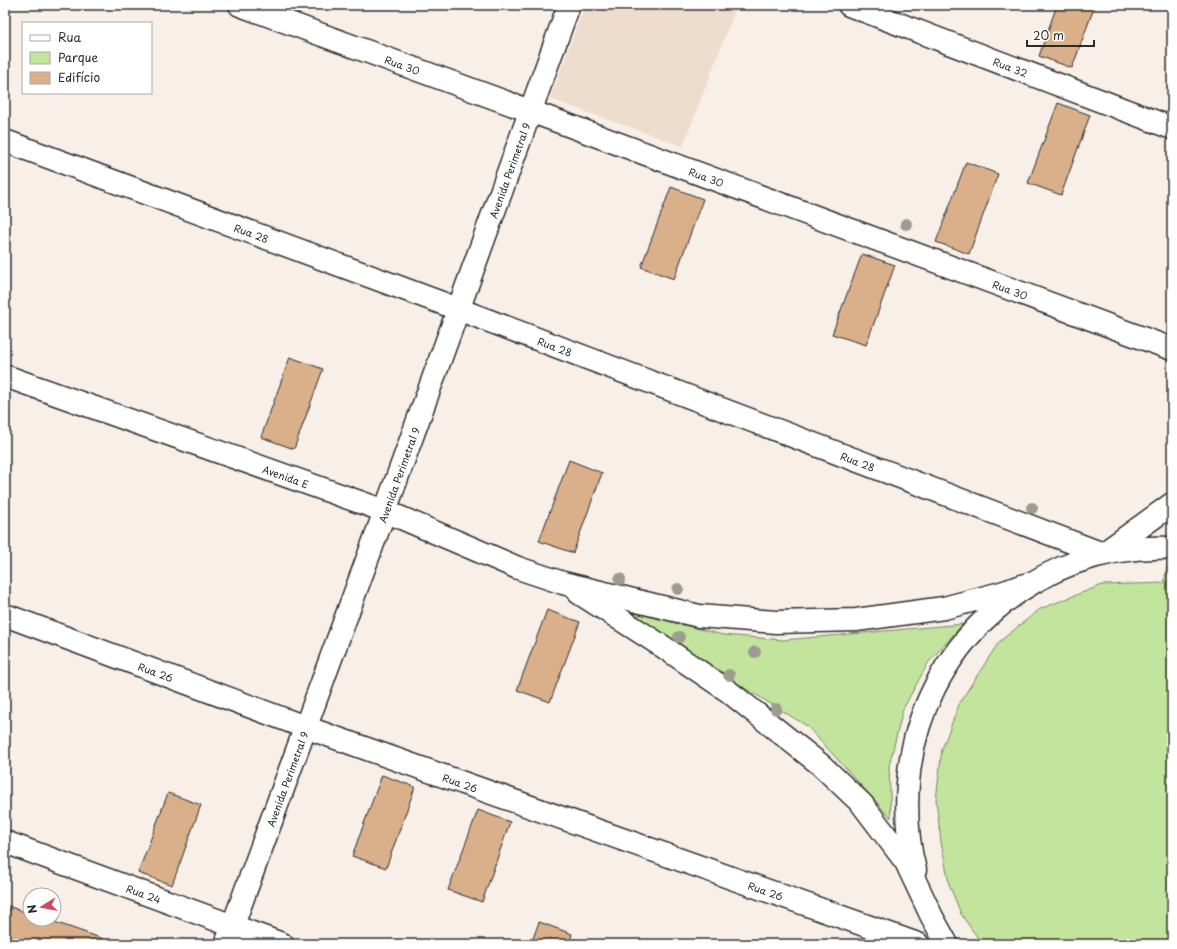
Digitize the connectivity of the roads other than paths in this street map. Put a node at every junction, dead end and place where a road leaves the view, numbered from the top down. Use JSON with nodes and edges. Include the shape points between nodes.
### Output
{"nodes":[{"id":1,"x":240,"y":5,"type":"edge"},
{"id":2,"x":568,"y":5,"type":"edge"},
{"id":3,"x":849,"y":5,"type":"edge"},
{"id":4,"x":530,"y":111,"type":"junction"},
{"id":5,"x":1172,"y":128,"type":"edge"},
{"id":6,"x":5,"y":141,"type":"edge"},
{"id":7,"x":458,"y":309,"type":"junction"},
{"id":8,"x":1172,"y":349,"type":"edge"},
{"id":9,"x":5,"y":376,"type":"edge"},
{"id":10,"x":1172,"y":504,"type":"edge"},
{"id":11,"x":385,"y":511,"type":"junction"},
{"id":12,"x":1172,"y":548,"type":"edge"},
{"id":13,"x":1103,"y":554,"type":"junction"},
{"id":14,"x":563,"y":583,"type":"junction"},
{"id":15,"x":1031,"y":583,"type":"junction"},
{"id":16,"x":5,"y":615,"type":"edge"},
{"id":17,"x":306,"y":727,"type":"junction"},
{"id":18,"x":5,"y":842,"type":"edge"},
{"id":19,"x":923,"y":896,"type":"junction"},
{"id":20,"x":230,"y":935,"type":"edge"},
{"id":21,"x":282,"y":944,"type":"edge"},
{"id":22,"x":918,"y":944,"type":"edge"},
{"id":23,"x":947,"y":944,"type":"edge"}],
"edges":[{"from":1,"to":4,"type":"street","name":"Rua 30"},
{"from":2,"to":4,"type":"street","name":"Avenida Perimetral 9"},
{"from":3,"to":5,"type":"street","name":"Rua 32"},
{"from":4,"to":7,"type":"street","name":"Avenida Perimetral 9"},
{"from":4,"to":8,"type":"street","name":"Rua 30"},
{"from":6,"to":7,"type":"street","name":"Rua 28"},
{"from":7,"to":11,"type":"street","name":"Avenida Perimetral 9"},
{"from":7,"to":13,"type":"street","name":"Rua 28"},
{"from":9,"to":11,"type":"street","name":"Avenida E"},
{"from":10,"to":13,"type":"street"},
{"from":11,"to":14,"type":"street","name":"Avenida E","via":[[518,568]]},
{"from":11,"to":17,"type":"street","name":"Avenida Perimetral 9"},
{"from":12,"to":13,"type":"street","via":[[1151,547]]},
{"from":13,"to":15,"type":"street","via":[[1078,561]]},
{"from":14,"to":15,"type":"street","via":[[699,616],[776,622],[856,620],[944,608]]},
{"from":14,"to":19,"type":"street","via":[[728,691],[821,765],[866,810],[906,862]]},
{"from":15,"to":19,"type":"street","via":[[994,609],[964,642],[938,678],[920,719],[909,763],[906,808],[910,853]]},
{"from":16,"to":17,"type":"street","name":"Rua 26"},
{"from":17,"to":20,"type":"street","name":"Avenida Perimetral 9"},
{"from":17,"to":22,"type":"street","name":"Rua 26"},
{"from":18,"to":20,"type":"street","name":"Rua 24"},
{"from":19,"to":23,"type":"street"},
{"from":20,"to":21,"type":"street","name":"Rua 24"}]}
